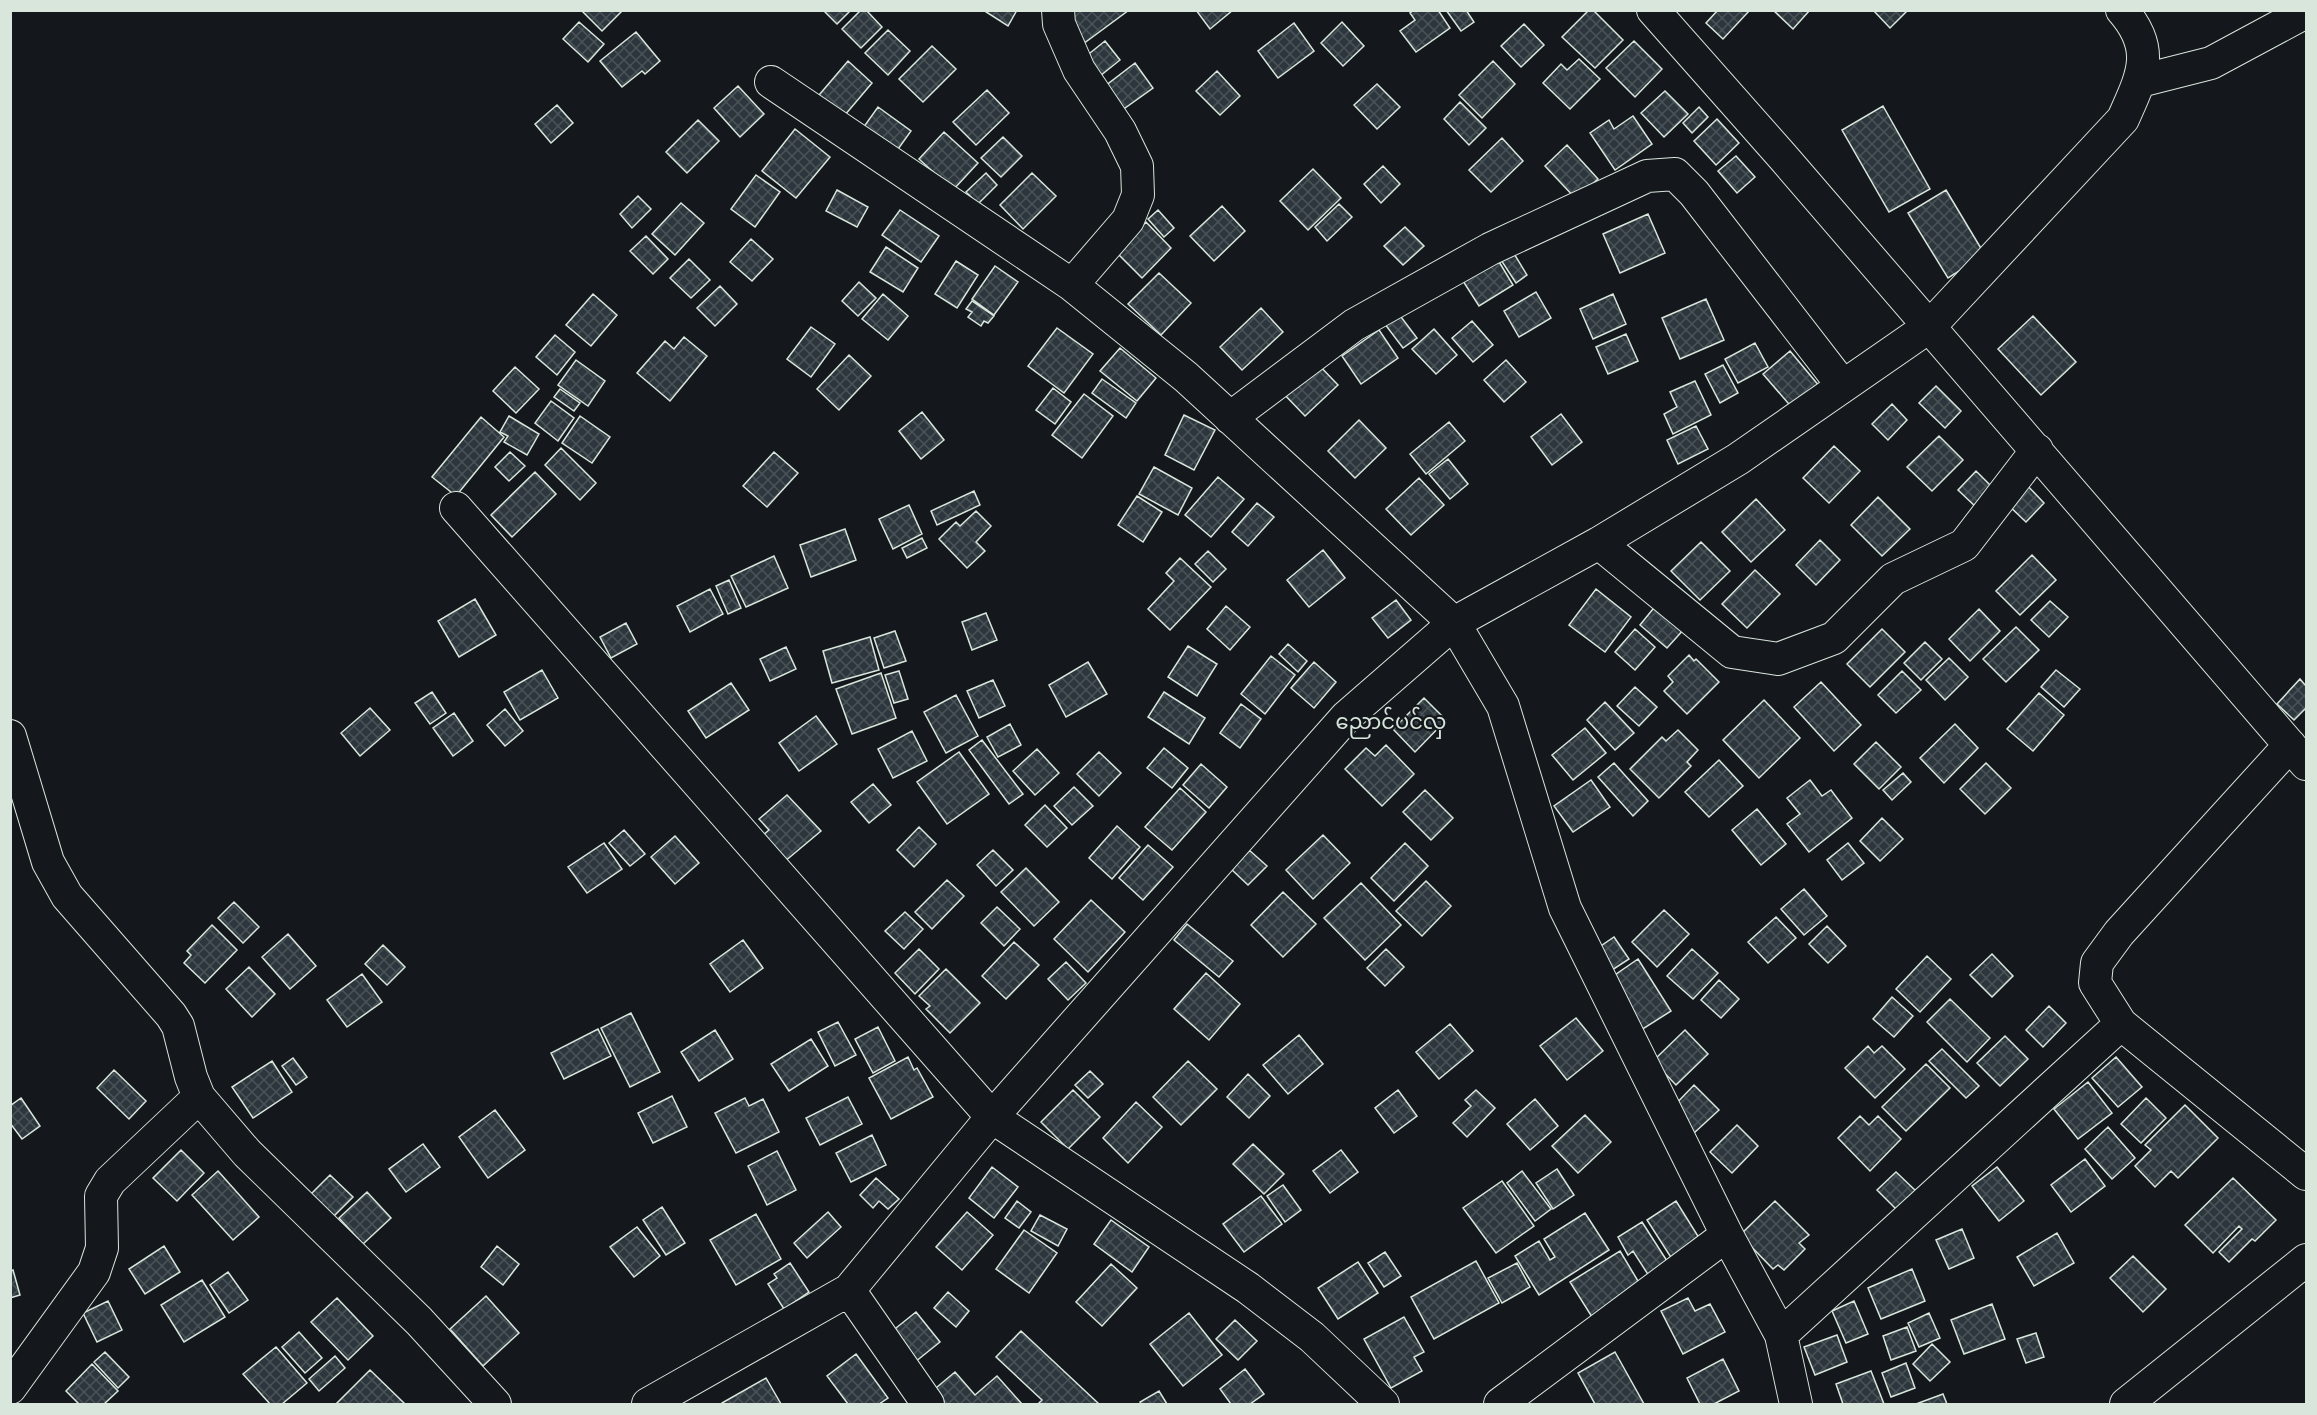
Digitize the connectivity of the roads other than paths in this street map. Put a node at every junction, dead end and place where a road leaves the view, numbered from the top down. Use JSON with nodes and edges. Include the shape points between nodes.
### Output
{"nodes":[{"id":1,"x":1058,"y":10,"type":"edge"},
{"id":2,"x":1653,"y":10,"type":"edge"},
{"id":3,"x":2122,"y":10,"type":"edge"},
{"id":4,"x":2307,"y":12,"type":"edge"},
{"id":5,"x":2140,"y":81,"type":"junction"},
{"id":6,"x":771,"y":82,"type":"dead end"},
{"id":7,"x":1072,"y":285,"type":"junction"},
{"id":8,"x":1930,"y":326,"type":"junction"},
{"id":9,"x":1843,"y":386,"type":"junction"},
{"id":10,"x":1230,"y":418,"type":"junction"},
{"id":11,"x":2037,"y":450,"type":"junction"},
{"id":12,"x":456,"y":508,"type":"dead end"},
{"id":13,"x":1599,"y":543,"type":"junction"},
{"id":14,"x":1454,"y":623,"type":"junction"},
{"id":15,"x":10,"y":736,"type":"edge"},
{"id":16,"x":2298,"y":754,"type":"edge"},
{"id":17,"x":2121,"y":1024,"type":"junction"},
{"id":18,"x":199,"y":1097,"type":"junction"},
{"id":19,"x":992,"y":1117,"type":"junction"},
{"id":20,"x":2307,"y":1174,"type":"edge"},
{"id":21,"x":1727,"y":1235,"type":"junction"},
{"id":22,"x":2307,"y":1260,"type":"edge"},
{"id":23,"x":849,"y":1290,"type":"junction"},
{"id":24,"x":1781,"y":1335,"type":"junction"},
{"id":25,"x":10,"y":1388,"type":"edge"},
{"id":26,"x":495,"y":1404,"type":"edge"},
{"id":27,"x":648,"y":1404,"type":"edge"},
{"id":28,"x":928,"y":1404,"type":"edge"},
{"id":29,"x":1383,"y":1404,"type":"edge"},
{"id":30,"x":1500,"y":1404,"type":"edge"},
{"id":31,"x":1796,"y":1404,"type":"edge"},
{"id":32,"x":2126,"y":1404,"type":"edge"}],
"edges":[{"from":1,"to":7,"type":"street","via":[[1059,24],[1078,70],[1120,131],[1137,166],[1138,195],[1128,220]]},
{"from":2,"to":8,"type":"street"},
{"from":3,"to":5,"type":"street","via":[[2133,23],[2145,56]]},
{"from":4,"to":5,"type":"street","via":[[2211,63]]},
{"from":5,"to":8,"type":"street","via":[[2123,118]]},
{"from":6,"to":7,"type":"street"},
{"from":7,"to":10,"type":"street","via":[[1186,377]]},
{"from":8,"to":9,"type":"street"},
{"from":8,"to":11,"type":"street"},
{"from":9,"to":10,"type":"street","via":[[1694,193],[1675,174],[1647,176],[1490,249],[1354,325]]},
{"from":9,"to":13,"type":"street","via":[[1738,459]]},
{"from":10,"to":14,"type":"street"},
{"from":11,"to":13,"type":"street","via":[[1964,545],[1893,579],[1834,638],[1778,659],[1731,652]]},
{"from":11,"to":16,"type":"street"},
{"from":12,"to":19,"type":"street"},
{"from":13,"to":14,"type":"street"},
{"from":14,"to":19,"type":"street","via":[[1346,717]]},
{"from":14,"to":21,"type":"street","via":[[1503,706],[1565,908]]},
{"from":15,"to":18,"type":"street","via":[[48,862],[67,896],[171,1015],[178,1026]]},
{"from":16,"to":17,"type":"street","via":[[2119,933],[2097,963],[2095,983]]},
{"from":17,"to":20,"type":"street"},
{"from":17,"to":24,"type":"street"},
{"from":18,"to":25,"type":"street","via":[[110,1181],[101,1196],[102,1248],[94,1272]]},
{"from":18,"to":26,"type":"street","via":[[247,1154],[419,1321]]},
{"from":19,"to":23,"type":"street"},
{"from":19,"to":29,"type":"street","via":[[1248,1288],[1312,1337]]},
{"from":21,"to":24,"type":"street"},
{"from":21,"to":30,"type":"street"},
{"from":22,"to":32,"type":"street"},
{"from":23,"to":27,"type":"street"},
{"from":23,"to":28,"type":"street"},
{"from":24,"to":31,"type":"street"}]}
